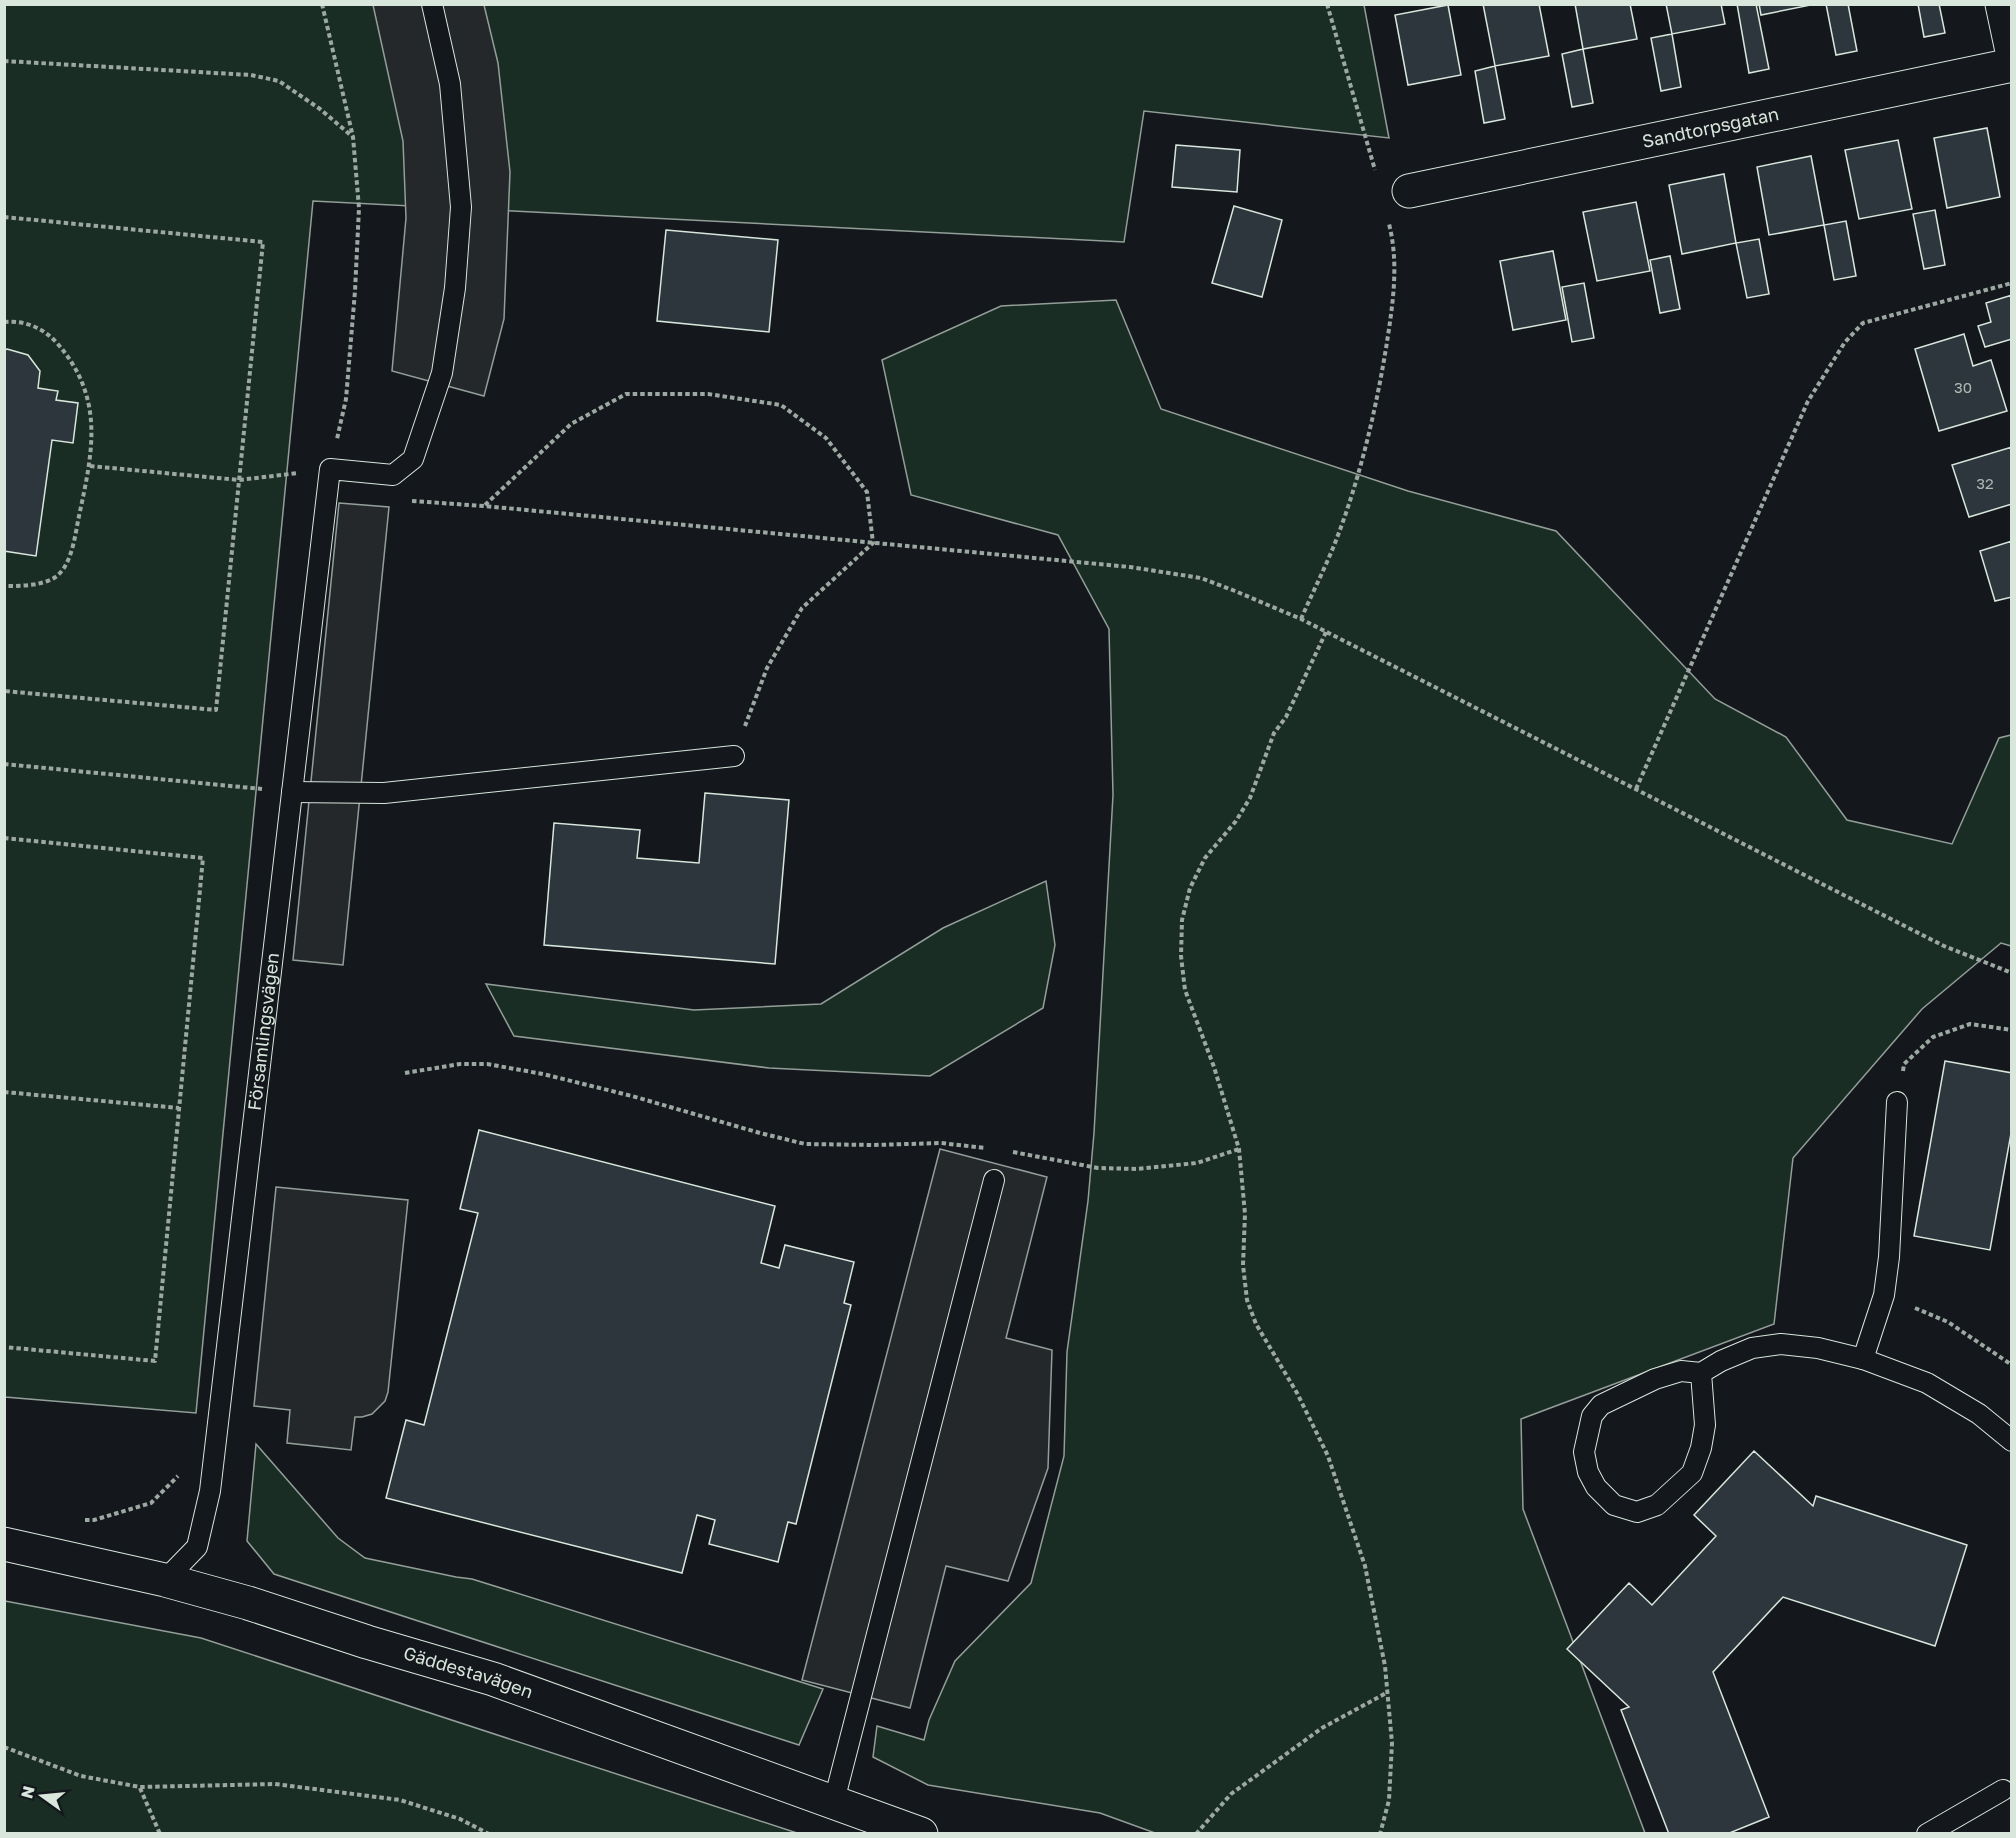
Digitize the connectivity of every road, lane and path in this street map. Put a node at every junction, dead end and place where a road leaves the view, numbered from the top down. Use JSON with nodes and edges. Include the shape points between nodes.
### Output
{"nodes":[{"id":1,"x":322,"y":4,"type":"edge"},
{"id":2,"x":432,"y":4,"type":"edge"},
{"id":3,"x":1327,"y":4,"type":"edge"},
{"id":4,"x":2002,"y":4,"type":"edge"},
{"id":5,"x":2012,"y":51,"type":"edge"},
{"id":6,"x":4,"y":61,"type":"edge"},
{"id":7,"x":2012,"y":65,"type":"edge"},
{"id":8,"x":353,"y":137,"type":"junction"},
{"id":9,"x":1377,"y":176,"type":"dead end"},
{"id":10,"x":1409,"y":191,"type":"dead end"},
{"id":11,"x":4,"y":217,"type":"edge"},
{"id":12,"x":1388,"y":218,"type":"dead end"},
{"id":13,"x":2012,"y":283,"type":"edge"},
{"id":14,"x":4,"y":322,"type":"edge"},
{"id":15,"x":90,"y":466,"type":"junction"},
{"id":16,"x":330,"y":469,"type":"junction"},
{"id":17,"x":239,"y":480,"type":"junction"},
{"id":18,"x":401,"y":500,"type":"dead end"},
{"id":19,"x":484,"y":506,"type":"junction"},
{"id":20,"x":873,"y":543,"type":"junction"},
{"id":21,"x":4,"y":586,"type":"edge"},
{"id":22,"x":1301,"y":619,"type":"junction"},
{"id":23,"x":1326,"y":632,"type":"junction"},
{"id":24,"x":4,"y":691,"type":"edge"},
{"id":25,"x":734,"y":756,"type":"joint"},
{"id":26,"x":4,"y":764,"type":"edge"},
{"id":27,"x":1636,"y":789,"type":"junction"},
{"id":28,"x":292,"y":792,"type":"junction"},
{"id":29,"x":4,"y":838,"type":"edge"},
{"id":30,"x":2012,"y":973,"type":"edge"},
{"id":31,"x":2012,"y":1030,"type":"edge"},
{"id":32,"x":405,"y":1073,"type":"dead end"},
{"id":33,"x":4,"y":1092,"type":"edge"},
{"id":34,"x":1897,"y":1102,"type":"joint"},
{"id":35,"x":179,"y":1108,"type":"junction"},
{"id":36,"x":989,"y":1149,"type":"dead end"},
{"id":37,"x":1239,"y":1149,"type":"junction"},
{"id":38,"x":1002,"y":1151,"type":"dead end"},
{"id":39,"x":994,"y":1180,"type":"dead end"},
{"id":40,"x":1884,"y":1294,"type":"junction"},
{"id":41,"x":4,"y":1347,"type":"edge"},
{"id":42,"x":1863,"y":1359,"type":"junction"},
{"id":43,"x":2012,"y":1365,"type":"edge"},
{"id":44,"x":1701,"y":1373,"type":"junction"},
{"id":45,"x":2012,"y":1441,"type":"edge"},
{"id":46,"x":180,"y":1475,"type":"dead end"},
{"id":47,"x":82,"y":1520,"type":"dead end"},
{"id":48,"x":4,"y":1544,"type":"edge"},
{"id":49,"x":165,"y":1580,"type":"junction"},
{"id":50,"x":1388,"y":1692,"type":"junction"},
{"id":51,"x":4,"y":1747,"type":"edge"},
{"id":52,"x":140,"y":1787,"type":"junction"},
{"id":53,"x":2009,"y":1791,"type":"edge"},
{"id":54,"x":834,"y":1801,"type":"junction"},
{"id":55,"x":160,"y":1833,"type":"edge"},
{"id":56,"x":489,"y":1833,"type":"edge"},
{"id":57,"x":921,"y":1833,"type":"edge"},
{"id":58,"x":1196,"y":1833,"type":"edge"},
{"id":59,"x":1380,"y":1833,"type":"edge"},
{"id":60,"x":1927,"y":1833,"type":"edge"}],
"edges":[{"from":1,"to":8,"type":"path"},
{"from":2,"to":16,"type":"lane","via":[[450,84],[461,207],[455,288],[442,373],[412,459],[393,475]]},
{"from":3,"to":9,"type":"path"},
{"from":4,"to":5,"type":"street"},
{"from":6,"to":8,"type":"path","via":[[251,75],[279,81]]},
{"from":7,"to":10,"type":"street","name":"Sandtorpsgatan"},
{"from":8,"to":16,"type":"path","via":[[359,208],[355,291],[346,399]]},
{"from":11,"to":17,"type":"path","via":[[263,242]]},
{"from":12,"to":22,"type":"path","via":[[1394,262],[1393,303],[1380,383],[1346,511]]},
{"from":13,"to":27,"type":"path","via":[[1863,323],[1845,342],[1808,401]]},
{"from":14,"to":15,"type":"path","via":[[33,325],[48,333],[68,356],[90,403]]},
{"from":15,"to":17,"type":"path"},
{"from":15,"to":21,"type":"path","via":[[68,561],[54,578],[30,585]]},
{"from":16,"to":17,"type":"path"},
{"from":16,"to":28,"type":"lane","name":"Församlingsvägen"},
{"from":17,"to":24,"type":"path","via":[[216,710]]},
{"from":18,"to":19,"type":"path"},
{"from":19,"to":20,"type":"path"},
{"from":19,"to":20,"type":"path","via":[[571,424],[626,394],[708,394],[782,405],[826,438],[867,492]]},
{"from":20,"to":22,"type":"path","via":[[1176,573],[1201,578]]},
{"from":20,"to":25,"type":"path","via":[[802,608],[767,668]]},
{"from":22,"to":23,"type":"path"},
{"from":23,"to":27,"type":"path"},
{"from":23,"to":37,"type":"path","via":[[1286,717],[1274,733],[1250,798],[1205,858],[1190,888],[1182,920],[1185,990]]},
{"from":25,"to":28,"type":"lane","via":[[384,793]]},
{"from":26,"to":28,"type":"path"},
{"from":27,"to":30,"type":"path","via":[[1944,946]]},
{"from":28,"to":49,"type":"lane","name":"Församlingsvägen","via":[[210,1491],[197,1548]]},
{"from":29,"to":35,"type":"path","via":[[203,858]]},
{"from":31,"to":34,"type":"path","via":[[1970,1024],[1933,1037],[1904,1064]]},
{"from":32,"to":36,"type":"path","via":[[487,1064],[632,1096],[805,1143],[941,1143]]},
{"from":33,"to":35,"type":"path"},
{"from":34,"to":40,"type":"lane"},
{"from":35,"to":41,"type":"path","via":[[155,1361]]},
{"from":37,"to":38,"type":"path","via":[[1197,1163],[1137,1169],[1098,1168]]},
{"from":37,"to":50,"type":"path","via":[[1247,1300],[1256,1324],[1328,1456],[1365,1566]]},
{"from":39,"to":54,"type":"lane"},
{"from":40,"to":42,"type":"lane"},
{"from":40,"to":43,"type":"path","via":[[1948,1322]]},
{"from":42,"to":44,"type":"lane","via":[[1781,1344],[1752,1348]]},
{"from":42,"to":45,"type":"lane","via":[[1927,1383],[1979,1414]]},
{"from":44,"to":44,"type":"lane","via":[[1681,1371],[1655,1379],[1601,1405],[1592,1416],[1584,1452],[1588,1472],[1614,1505],[1637,1512],[1657,1505],[1692,1473],[1705,1425]]},
{"from":46,"to":47,"type":"path","via":[[151,1503]]},
{"from":48,"to":49,"type":"street","name":"Gäddestavägen"},
{"from":49,"to":54,"type":"street","name":"Gäddestavägen","via":[[493,1679]]},
{"from":50,"to":58,"type":"path","via":[[1322,1728],[1231,1794]]},
{"from":50,"to":59,"type":"path","via":[[1391,1766],[1389,1800]]},
{"from":51,"to":52,"type":"path","via":[[81,1776]]},
{"from":52,"to":55,"type":"path"},
{"from":52,"to":56,"type":"path","via":[[275,1784],[400,1800],[460,1819]]},
{"from":53,"to":60,"type":"lane"},
{"from":54,"to":57,"type":"street","name":"Gäddestavägen"}]}
